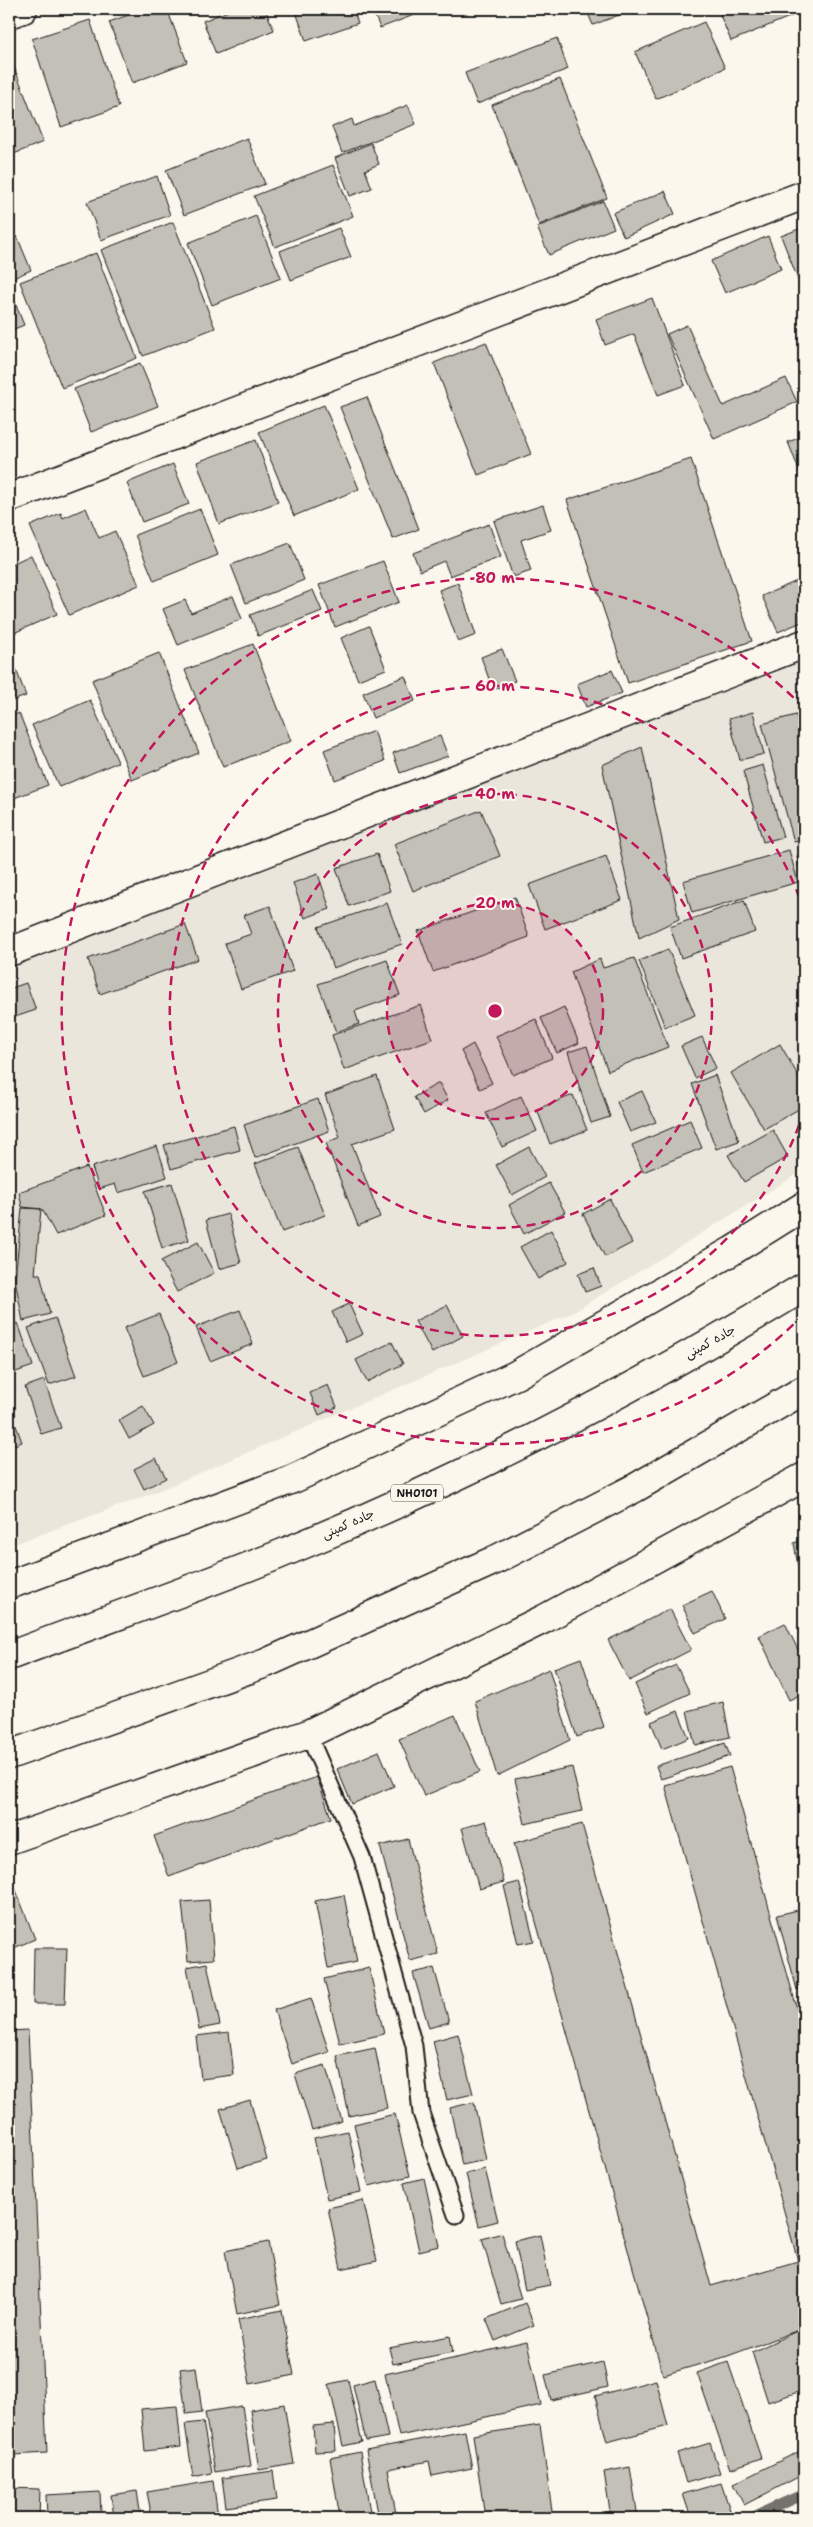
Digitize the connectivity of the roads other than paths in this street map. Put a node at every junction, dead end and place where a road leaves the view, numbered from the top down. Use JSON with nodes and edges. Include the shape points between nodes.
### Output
{"nodes":[{"id":1,"x":23,"y":9,"type":"edge"},
{"id":2,"x":9,"y":14,"type":"edge"},
{"id":3,"x":804,"y":195,"type":"edge"},
{"id":4,"x":9,"y":498,"type":"edge"},
{"id":5,"x":804,"y":644,"type":"edge"},
{"id":6,"x":9,"y":952,"type":"edge"},
{"id":7,"x":804,"y":1206,"type":"edge"},
{"id":8,"x":804,"y":1287,"type":"edge"},
{"id":9,"x":804,"y":1390,"type":"edge"},
{"id":10,"x":804,"y":1477,"type":"edge"},
{"id":11,"x":9,"y":1585,"type":"edge"},
{"id":12,"x":9,"y":1656,"type":"edge"},
{"id":13,"x":308,"y":1734,"type":"junction"},
{"id":14,"x":9,"y":1755,"type":"edge"},
{"id":15,"x":9,"y":1840,"type":"edge"},
{"id":16,"x":456,"y":2215,"type":"dead end"}],
"edges":[{"from":1,"to":2,"type":"main road"},
{"from":3,"to":4,"type":"main road"},
{"from":5,"to":6,"type":"main road"},
{"from":7,"to":11,"type":"main road","via":[[516,1375],[293,1479]]},
{"from":8,"to":12,"type":"main road","name":"جاده کمپنی","number":"NH0101","via":[[726,1334],[500,1456],[278,1555]]},
{"from":9,"to":14,"type":"main road","via":[[635,1488],[495,1560],[266,1664]]},
{"from":10,"to":13,"type":"main road","via":[[544,1619]]},
{"from":13,"to":15,"type":"main road"},
{"from":13,"to":16,"type":"lane","via":[[362,1857],[414,2046],[421,2113]]}]}
